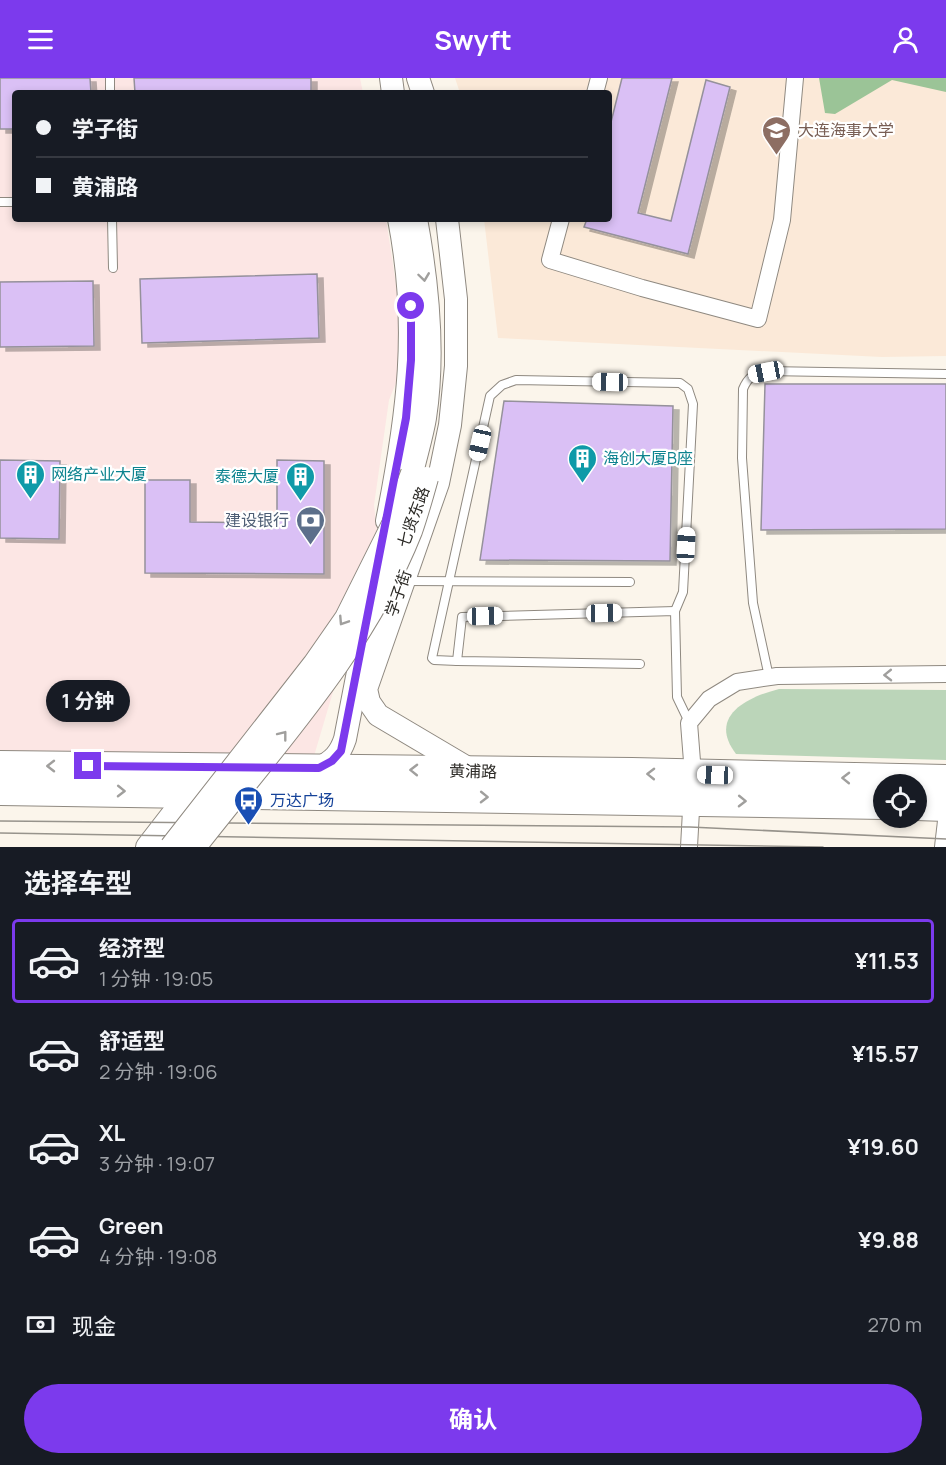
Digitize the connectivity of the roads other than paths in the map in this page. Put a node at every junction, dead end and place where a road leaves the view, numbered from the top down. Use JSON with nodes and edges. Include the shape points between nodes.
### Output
{"nodes":[{"id":1,"x":795,"y":78,"type":"edge"},
{"id":2,"x":112,"y":222,"type":"edge"},
{"id":3,"x":399,"y":222,"type":"edge"},
{"id":4,"x":416,"y":222,"type":"edge"},
{"id":5,"x":435,"y":222,"type":"edge"},
{"id":6,"x":447,"y":222,"type":"edge"},
{"id":7,"x":560,"y":222,"type":"edge"},
{"id":8,"x":113,"y":268,"type":"dead end"},
{"id":9,"x":946,"y":374,"type":"edge"},
{"id":10,"x":420,"y":476,"type":"junction"},
{"id":11,"x":402,"y":581,"type":"junction"},
{"id":12,"x":448,"y":581,"type":"junction"},
{"id":13,"x":630,"y":582,"type":"dead end"},
{"id":14,"x":675,"y":611,"type":"junction"},
{"id":15,"x":458,"y":661,"type":"junction"},
{"id":16,"x":640,"y":664,"type":"dead end"},
{"id":17,"x":946,"y":674,"type":"edge"},
{"id":18,"x":769,"y":677,"type":"junction"},
{"id":19,"x":689,"y":723,"type":"junction"},
{"id":20,"x":0,"y":766,"type":"edge"},
{"id":21,"x":319,"y":768,"type":"junction"},
{"id":22,"x":472,"y":771,"type":"junction"},
{"id":23,"x":946,"y":780,"type":"edge"},
{"id":24,"x":203,"y":784,"type":"junction"},
{"id":25,"x":692,"y":787,"type":"junction"},
{"id":26,"x":0,"y":790,"type":"edge"},
{"id":27,"x":873,"y":803,"type":"edge"},
{"id":28,"x":927,"y":805,"type":"edge"},
{"id":29,"x":946,"y":806,"type":"edge"},
{"id":30,"x":946,"y":821,"type":"edge"},
{"id":31,"x":147,"y":847,"type":"edge"},
{"id":32,"x":171,"y":847,"type":"edge"},
{"id":33,"x":195,"y":847,"type":"edge"},
{"id":34,"x":210,"y":847,"type":"edge"},
{"id":35,"x":689,"y":847,"type":"edge"},
{"id":36,"x":944,"y":847,"type":"edge"}],
"edges":[{"from":1,"to":7,"type":"street","via":[[782,220],[758,319],[550,260]]},
{"from":2,"to":8,"type":"lane"},
{"from":3,"to":21,"type":"main road","name":"学子街","via":[[411,306],[406,418],[345,739],[341,751]]},
{"from":4,"to":10,"type":"main road","name":"七贤东路","one_way":true,"via":[[428,302],[429,363]]},
{"from":5,"to":10,"type":"main road","name":"七贤东路","via":[[446,301],[446,361],[441,419]]},
{"from":6,"to":11,"type":"main road","name":"学子街","via":[[456,299],[456,366],[450,425],[438,483]]},
{"from":9,"to":18,"type":"lane","via":[[766,372],[747,380],[743,389],[742,458],[753,603]]},
{"from":10,"to":32,"type":"main road","name":"七贤东路","one_way":true,"bridge":true,"via":[[346,618]]},
{"from":33,"to":10,"type":"main road","name":"七贤东路","one_way":true,"bridge":true,"via":[[328,676],[361,627],[411,531]]},
{"from":11,"to":12,"type":"lane"},
{"from":11,"to":22,"type":"main road","name":"学子街","via":[[366,689],[369,702],[378,715]]},
{"from":12,"to":13,"type":"lane"},
{"from":12,"to":14,"type":"lane","via":[[490,396],[502,385],[516,380],[680,383],[688,389],[693,404],[683,592]]},
{"from":12,"to":15,"type":"lane","via":[[432,657]]},
{"from":14,"to":15,"type":"lane","via":[[462,617]]},
{"from":14,"to":19,"type":"lane","via":[[677,697]]},
{"from":15,"to":16,"type":"lane"},
{"from":17,"to":18,"type":"street","one_way":true},
{"from":18,"to":19,"type":"street","via":[[737,682],[709,699]]},
{"from":19,"to":25,"type":"street"},
{"from":24,"to":20,"type":"highway","name":"黄浦路","one_way":true},
{"from":22,"to":21,"type":"highway","name":"黄浦路","one_way":true},
{"from":21,"to":24,"type":"highway","name":"黄浦路"},
{"from":25,"to":22,"type":"highway","name":"黄浦路","one_way":true},
{"from":23,"to":25,"type":"highway","name":"黄浦路","one_way":true},
{"from":24,"to":25,"type":"highway","name":"黄浦路","one_way":true},
{"from":26,"to":24,"type":"highway","name":"黄浦路","one_way":true},
{"from":24,"to":31,"type":"main road"},
{"from":24,"to":34,"type":"main road"},
{"from":25,"to":27,"type":"highway","name":"黄浦路","one_way":true},
{"from":25,"to":35,"type":"street"},
{"from":28,"to":29,"type":"highway"},
{"from":30,"to":36,"type":"street"}]}
